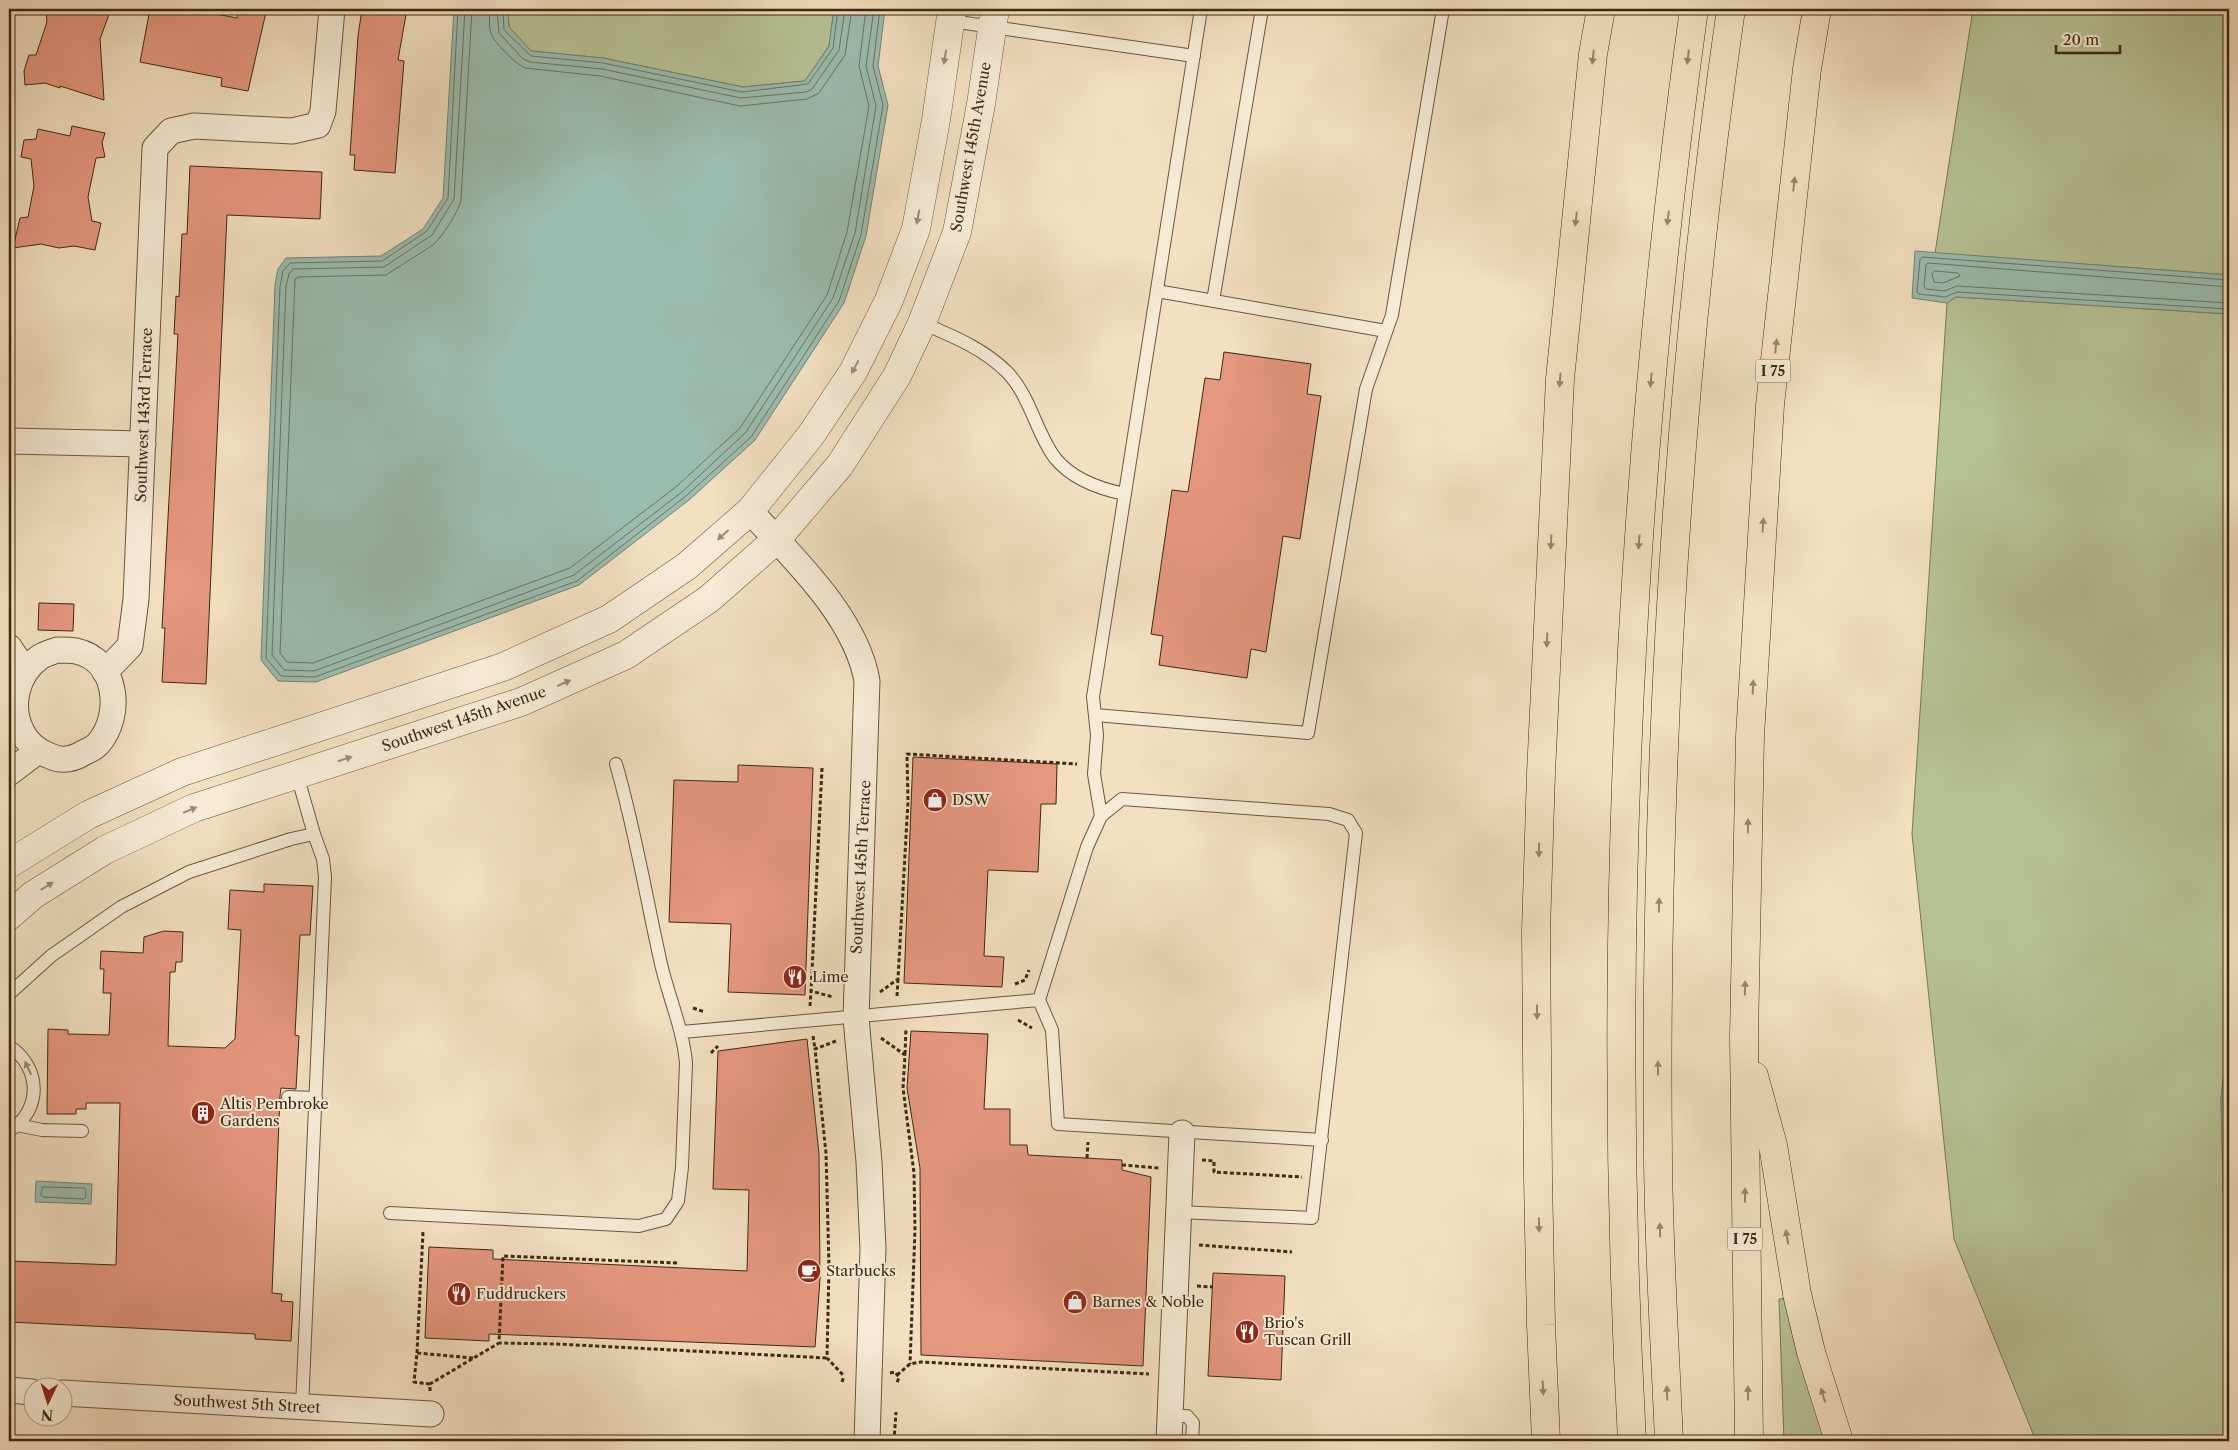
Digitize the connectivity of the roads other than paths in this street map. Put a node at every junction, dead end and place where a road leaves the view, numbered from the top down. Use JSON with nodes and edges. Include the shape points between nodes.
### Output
{"nodes":[{"id":1,"x":332,"y":9,"type":"edge"},
{"id":2,"x":1202,"y":9,"type":"edge"},
{"id":3,"x":1262,"y":9,"type":"edge"},
{"id":4,"x":1443,"y":9,"type":"edge"},
{"id":5,"x":1600,"y":9,"type":"edge"},
{"id":6,"x":1694,"y":9,"type":"edge"},
{"id":7,"x":1732,"y":9,"type":"edge"},
{"id":8,"x":1817,"y":9,"type":"edge"},
{"id":9,"x":952,"y":15,"type":"edge"},
{"id":10,"x":994,"y":18,"type":"edge"},
{"id":11,"x":1194,"y":56,"type":"junction"},
{"id":12,"x":1157,"y":291,"type":"junction"},
{"id":13,"x":1213,"y":301,"type":"junction"},
{"id":14,"x":922,"y":323,"type":"junction"},
{"id":15,"x":1386,"y":331,"type":"junction"},
{"id":16,"x":9,"y":441,"type":"edge"},
{"id":17,"x":143,"y":444,"type":"junction"},
{"id":18,"x":1125,"y":494,"type":"junction"},
{"id":19,"x":750,"y":511,"type":"junction"},
{"id":20,"x":776,"y":540,"type":"junction"},
{"id":21,"x":9,"y":647,"type":"edge"},
{"id":22,"x":25,"y":672,"type":"junction"},
{"id":23,"x":105,"y":672,"type":"junction"},
{"id":24,"x":12,"y":712,"type":"edge"},
{"id":25,"x":1095,"y":715,"type":"junction"},
{"id":26,"x":38,"y":751,"type":"junction"},
{"id":27,"x":616,"y":764,"type":"dead end"},
{"id":28,"x":9,"y":773,"type":"edge"},
{"id":29,"x":296,"y":775,"type":"junction"},
{"id":30,"x":1101,"y":816,"type":"junction"},
{"id":31,"x":314,"y":834,"type":"junction"},
{"id":32,"x":9,"y":864,"type":"edge"},
{"id":33,"x":9,"y":916,"type":"edge"},
{"id":34,"x":9,"y":994,"type":"edge"},
{"id":35,"x":1039,"y":1000,"type":"junction"},
{"id":36,"x":856,"y":1018,"type":"junction"},
{"id":37,"x":682,"y":1032,"type":"junction"},
{"id":38,"x":1744,"y":1037,"type":"junction"},
{"id":39,"x":9,"y":1046,"type":"edge"},
{"id":40,"x":288,"y":1097,"type":"dead end"},
{"id":41,"x":316,"y":1098,"type":"junction"},
{"id":42,"x":13,"y":1128,"type":"edge"},
{"id":43,"x":82,"y":1131,"type":"dead end"},
{"id":44,"x":1182,"y":1133,"type":"junction"},
{"id":45,"x":1322,"y":1140,"type":"junction"},
{"id":46,"x":1179,"y":1212,"type":"junction"},
{"id":47,"x":390,"y":1213,"type":"dead end"},
{"id":48,"x":9,"y":1390,"type":"edge"},
{"id":49,"x":22,"y":1391,"type":"edge"},
{"id":50,"x":72,"y":1394,"type":"edge"},
{"id":51,"x":302,"y":1407,"type":"junction"},
{"id":52,"x":430,"y":1407,"type":"road end"},
{"id":53,"x":1170,"y":1416,"type":"junction"},
{"id":54,"x":867,"y":1441,"type":"edge"},
{"id":55,"x":1169,"y":1441,"type":"edge"},
{"id":56,"x":1192,"y":1441,"type":"edge"},
{"id":57,"x":1546,"y":1441,"type":"edge"},
{"id":58,"x":1632,"y":1441,"type":"edge"},
{"id":59,"x":1668,"y":1441,"type":"edge"},
{"id":60,"x":1749,"y":1441,"type":"edge"},
{"id":61,"x":1839,"y":1441,"type":"edge"}],
"edges":[{"from":1,"to":17,"type":"street","name":"Southwest 143rd Terrace","via":[[323,111],[321,121],[314,128],[292,131],[194,126],[171,131],[155,148]]},
{"from":2,"to":11,"type":"lane"},
{"from":3,"to":13,"type":"lane"},
{"from":4,"to":15,"type":"lane","via":[[1392,314]]},
{"from":5,"to":57,"type":"highway","one_way":true,"via":[[1560,379],[1541,772],[1536,931],[1538,1177]]},
{"from":6,"to":58,"type":"highway","one_way":true,"via":[[1654,348],[1628,731],[1622,892],[1622,1165]]},
{"from":59,"to":7,"type":"highway","one_way":true,"via":[[1658,1163],[1659,894],[1664,732],[1679,485],[1694,324],[1711,162]]},
{"from":38,"to":8,"type":"highway","number":"I 75","one_way":true,"via":[[1750,736],[1770,405],[1807,69]]},
{"from":9,"to":10,"type":"lane"},
{"from":9,"to":19,"type":"street","one_way":true,"via":[[916,229],[889,300],[848,380],[811,434]]},
{"from":10,"to":11,"type":"lane"},
{"from":10,"to":14,"type":"street","name":"Southwest 145th Avenue","via":[[957,232]]},
{"from":11,"to":12,"type":"lane"},
{"from":12,"to":13,"type":"lane"},
{"from":12,"to":18,"type":"lane"},
{"from":13,"to":15,"type":"lane"},
{"from":14,"to":18,"type":"lane","via":[[970,344],[1008,372],[1035,415],[1056,458],[1068,470],[1084,481]]},
{"from":14,"to":20,"type":"street","name":"Southwest 145th Avenue","via":[[897,376],[840,465]]},
{"from":15,"to":25,"type":"lane","via":[[1366,389],[1308,733]]},
{"from":16,"to":17,"type":"street"},
{"from":17,"to":23,"type":"street","name":"Southwest 143rd Terrace","via":[[136,599],[130,646]]},
{"from":18,"to":25,"type":"lane","via":[[1093,697]]},
{"from":19,"to":20,"type":"street","name":"Southwest 145th Terrace"},
{"from":19,"to":32,"type":"street","one_way":true,"via":[[687,566],[609,619],[503,667],[182,772],[88,815]]},
{"from":29,"to":20,"type":"street","name":"Southwest 145th Avenue","one_way":true,"via":[[521,702],[626,655],[709,599]]},
{"from":20,"to":36,"type":"street","name":"Southwest 145th Terrace","via":[[851,631],[864,662],[867,681]]},
{"from":21,"to":22,"type":"street"},
{"from":22,"to":23,"type":"street","via":[[40,657],[57,650],[77,651],[93,659]]},
{"from":22,"to":24,"type":"street"},
{"from":23,"to":26,"type":"street","via":[[113,690],[114,705],[110,725],[98,745],[76,758],[55,758]]},
{"from":24,"to":26,"type":"street","via":[[26,740]]},
{"from":25,"to":30,"type":"lane","via":[[1094,774]]},
{"from":26,"to":28,"type":"street"},
{"from":27,"to":37,"type":"lane","via":[[666,988]]},
{"from":29,"to":31,"type":"lane"},
{"from":33,"to":29,"type":"street","name":"Southwest 145th Avenue","one_way":true,"via":[[33,895],[105,850],[194,808]]},
{"from":30,"to":35,"type":"lane","via":[[1087,847]]},
{"from":30,"to":45,"type":"lane","via":[[1122,799],[1329,814],[1348,820],[1356,833]]},
{"from":31,"to":34,"type":"lane","via":[[189,872],[121,907],[51,956]]},
{"from":31,"to":41,"type":"lane","via":[[323,858],[325,877]]},
{"from":35,"to":36,"type":"lane"},
{"from":35,"to":44,"type":"lane","via":[[1052,1030],[1058,1124]]},
{"from":36,"to":37,"type":"lane"},
{"from":36,"to":54,"type":"street","name":"Southwest 145th Terrace","via":[[870,1162],[873,1249]]},
{"from":37,"to":47,"type":"lane","via":[[686,1063],[682,1167],[678,1201],[666,1219],[639,1226]]},
{"from":60,"to":38,"type":"highway","number":"I 75","one_way":true},
{"from":61,"to":38,"type":"highway","one_way":true,"via":[[1797,1294],[1772,1145]]},
{"from":42,"to":39,"type":"lane","one_way":true,"via":[[28,1113],[34,1081],[29,1066]]},
{"from":40,"to":41,"type":"lane"},
{"from":41,"to":51,"type":"lane"},
{"from":42,"to":43,"type":"lane"},
{"from":44,"to":45,"type":"lane"},
{"from":44,"to":46,"type":"street"},
{"from":45,"to":46,"type":"lane","via":[[1312,1218]]},
{"from":46,"to":53,"type":"street"},
{"from":48,"to":49,"type":"street"},
{"from":50,"to":51,"type":"street","name":"Southwest 5th Street"},
{"from":51,"to":52,"type":"street","name":"Southwest 5th Street"},
{"from":53,"to":55,"type":"street"},
{"from":53,"to":56,"type":"lane","via":[[1187,1416],[1193,1423]]}]}
